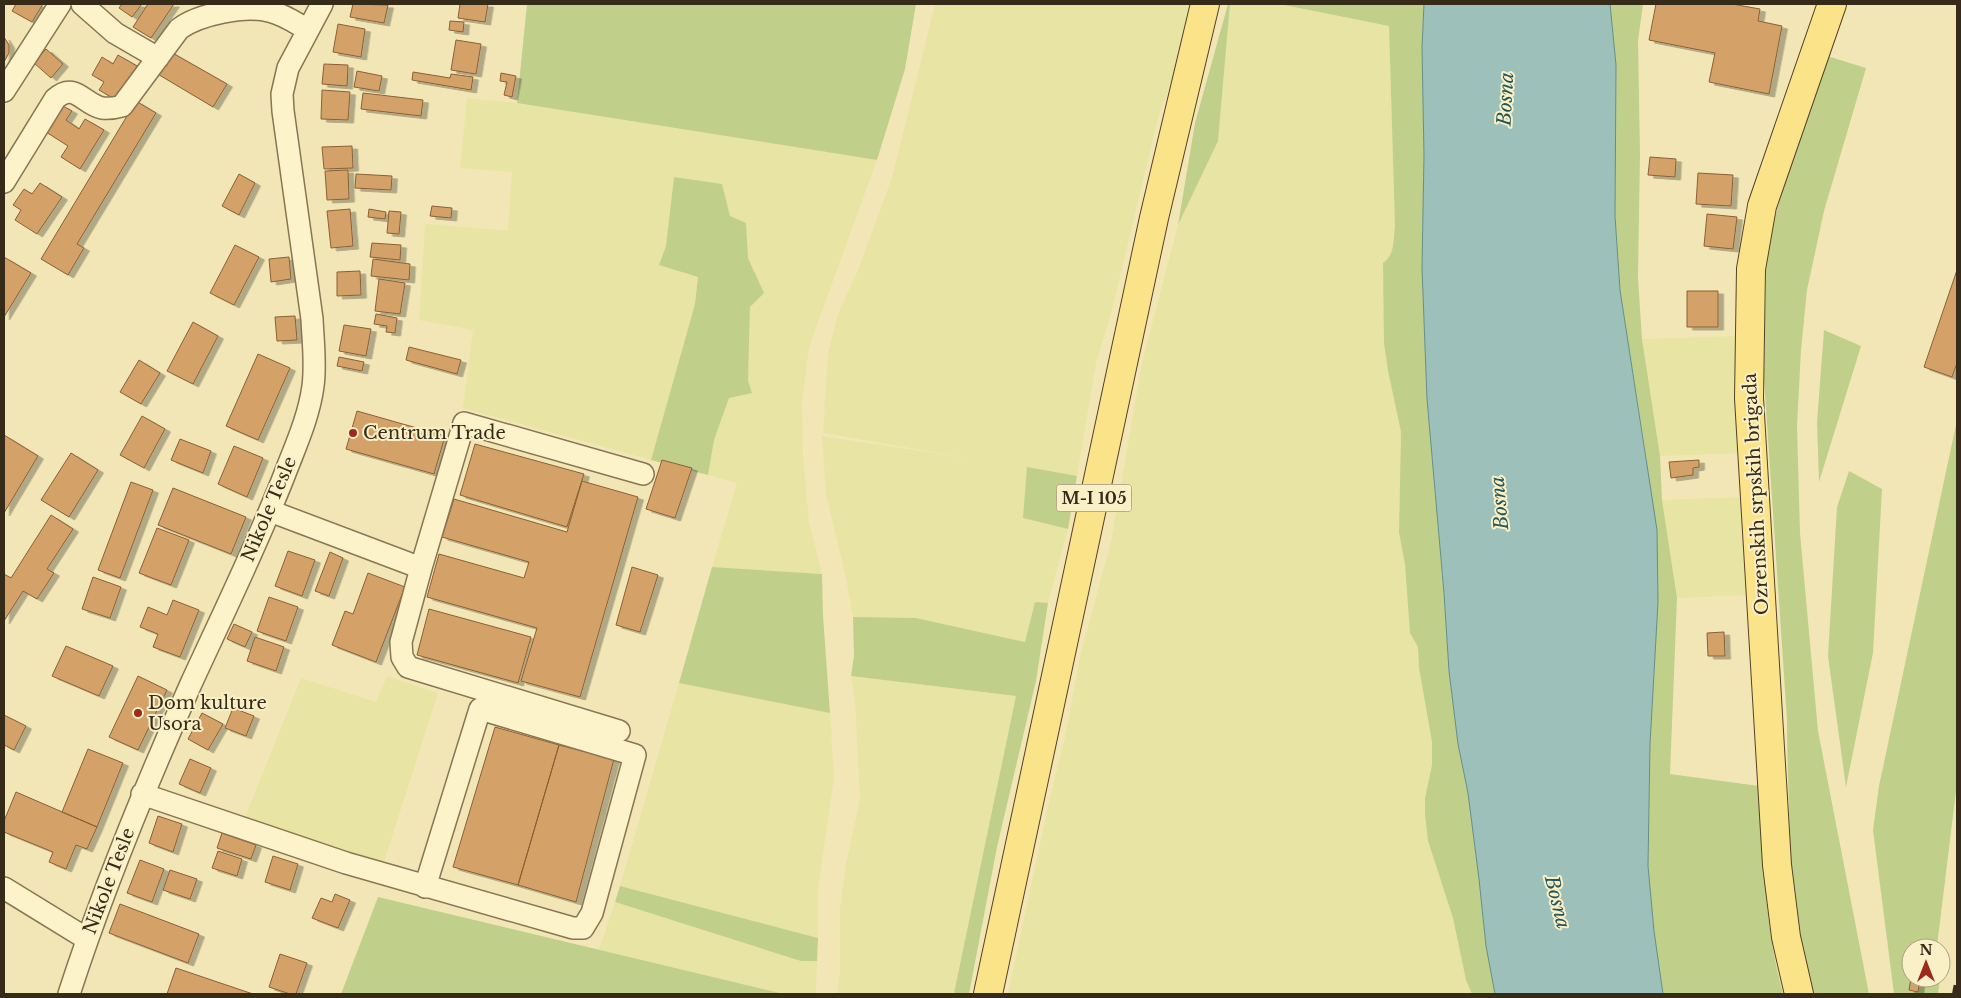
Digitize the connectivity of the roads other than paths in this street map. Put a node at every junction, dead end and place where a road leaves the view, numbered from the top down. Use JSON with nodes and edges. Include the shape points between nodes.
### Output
{"nodes":[{"id":1,"x":60,"y":4,"type":"edge"},
{"id":2,"x":82,"y":4,"type":"edge"},
{"id":3,"x":322,"y":4,"type":"edge"},
{"id":4,"x":1205,"y":4,"type":"edge"},
{"id":5,"x":1832,"y":4,"type":"edge"},
{"id":6,"x":308,"y":30,"type":"junction"},
{"id":7,"x":158,"y":58,"type":"junction"},
{"id":8,"x":4,"y":91,"type":"edge"},
{"id":9,"x":4,"y":182,"type":"edge"},
{"id":10,"x":643,"y":474,"type":"dead end"},
{"id":11,"x":270,"y":512,"type":"junction"},
{"id":12,"x":421,"y":568,"type":"junction"},
{"id":13,"x":619,"y":731,"type":"dead end"},
{"id":14,"x":142,"y":794,"type":"junction"},
{"id":15,"x":426,"y":887,"type":"junction"},
{"id":16,"x":4,"y":888,"type":"edge"},
{"id":17,"x":87,"y":939,"type":"junction"},
{"id":18,"x":69,"y":994,"type":"edge"},
{"id":19,"x":988,"y":994,"type":"edge"},
{"id":20,"x":1799,"y":994,"type":"edge"}],
"edges":[{"from":1,"to":8,"type":"street"},
{"from":2,"to":7,"type":"street","via":[[115,33]]},
{"from":3,"to":6,"type":"street","name":"Nikole Tesle"},
{"from":4,"to":19,"type":"main road","number":"M-I 105","via":[[1154,218]]},
{"from":5,"to":20,"type":"main road","name":"Ozrenskih srpskih brigada","via":[[1762,206],[1751,269],[1749,398],[1778,865],[1786,937]]},
{"from":6,"to":7,"type":"street","via":[[279,14],[263,10],[207,15],[189,21],[179,29]]},
{"from":6,"to":11,"type":"street","name":"Nikole Tesle","via":[[288,68],[282,94],[312,318],[313,385],[304,425]]},
{"from":7,"to":9,"type":"street","via":[[122,106],[103,108],[75,93],[61,94]]},
{"from":10,"to":12,"type":"street","via":[[464,423]]},
{"from":11,"to":12,"type":"street"},
{"from":11,"to":14,"type":"street","name":"Nikole Tesle"},
{"from":12,"to":13,"type":"street","via":[[401,642],[402,657],[408,667]]},
{"from":14,"to":15,"type":"street"},
{"from":14,"to":17,"type":"street","name":"Nikole Tesle"},
{"from":15,"to":15,"type":"street","via":[[573,928],[583,928],[592,913],[635,755],[480,709]]},
{"from":16,"to":17,"type":"street"},
{"from":17,"to":18,"type":"street","name":"Nikole Tesle"}]}
